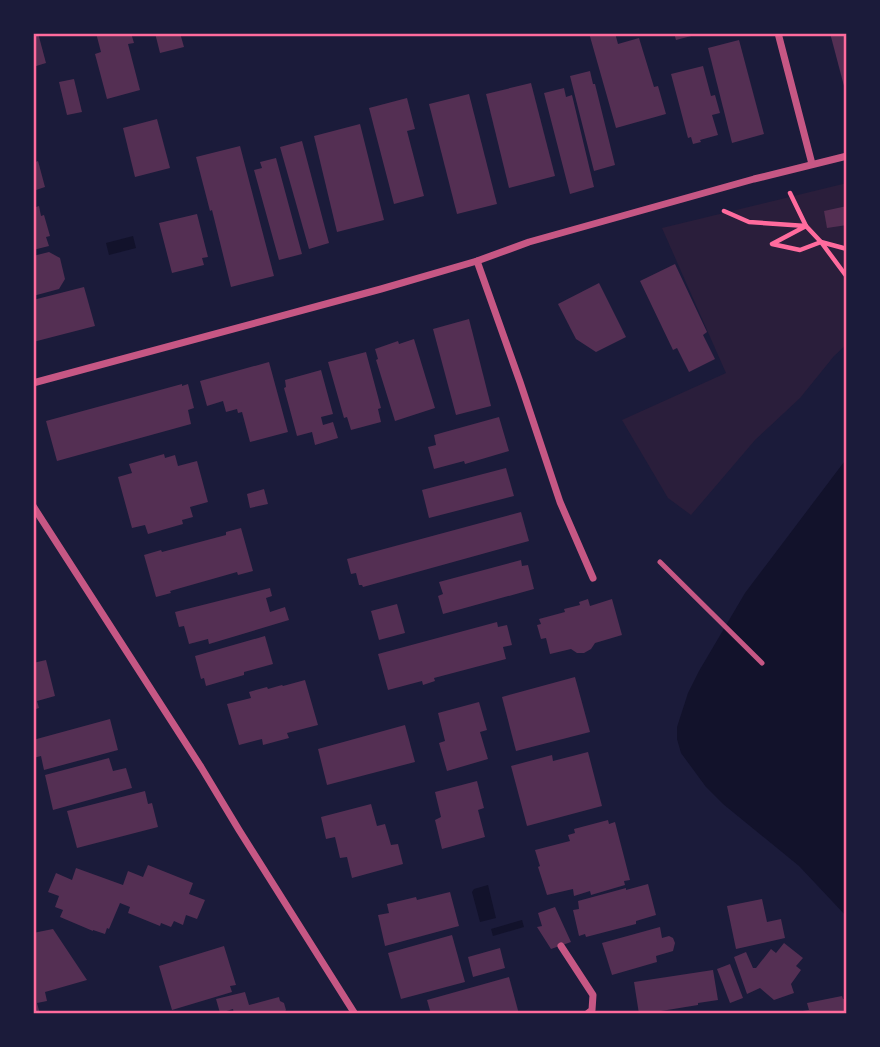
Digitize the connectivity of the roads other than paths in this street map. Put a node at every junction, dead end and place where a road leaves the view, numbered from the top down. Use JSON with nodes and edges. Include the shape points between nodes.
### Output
{"nodes":[{"id":1,"x":778,"y":33,"type":"edge"},
{"id":2,"x":847,"y":156,"type":"edge"},
{"id":3,"x":812,"y":164,"type":"junction"},
{"id":4,"x":477,"y":261,"type":"junction"},
{"id":5,"x":33,"y":383,"type":"edge"},
{"id":6,"x":33,"y":506,"type":"edge"},
{"id":7,"x":660,"y":562,"type":"dead end"},
{"id":8,"x":593,"y":578,"type":"dead end"},
{"id":9,"x":762,"y":663,"type":"dead end"},
{"id":10,"x":562,"y":946,"type":"dead end"},
{"id":11,"x":355,"y":1014,"type":"edge"},
{"id":12,"x":587,"y":1014,"type":"edge"}],
"edges":[{"from":1,"to":3,"type":"street"},
{"from":2,"to":3,"type":"street"},
{"from":3,"to":4,"type":"street","via":[[542,238]]},
{"from":4,"to":5,"type":"street"},
{"from":4,"to":8,"type":"street","via":[[560,502]]},
{"from":6,"to":11,"type":"street"},
{"from":7,"to":9,"type":"lane"},
{"from":10,"to":12,"type":"street","via":[[593,995],[592,1010]]}]}
